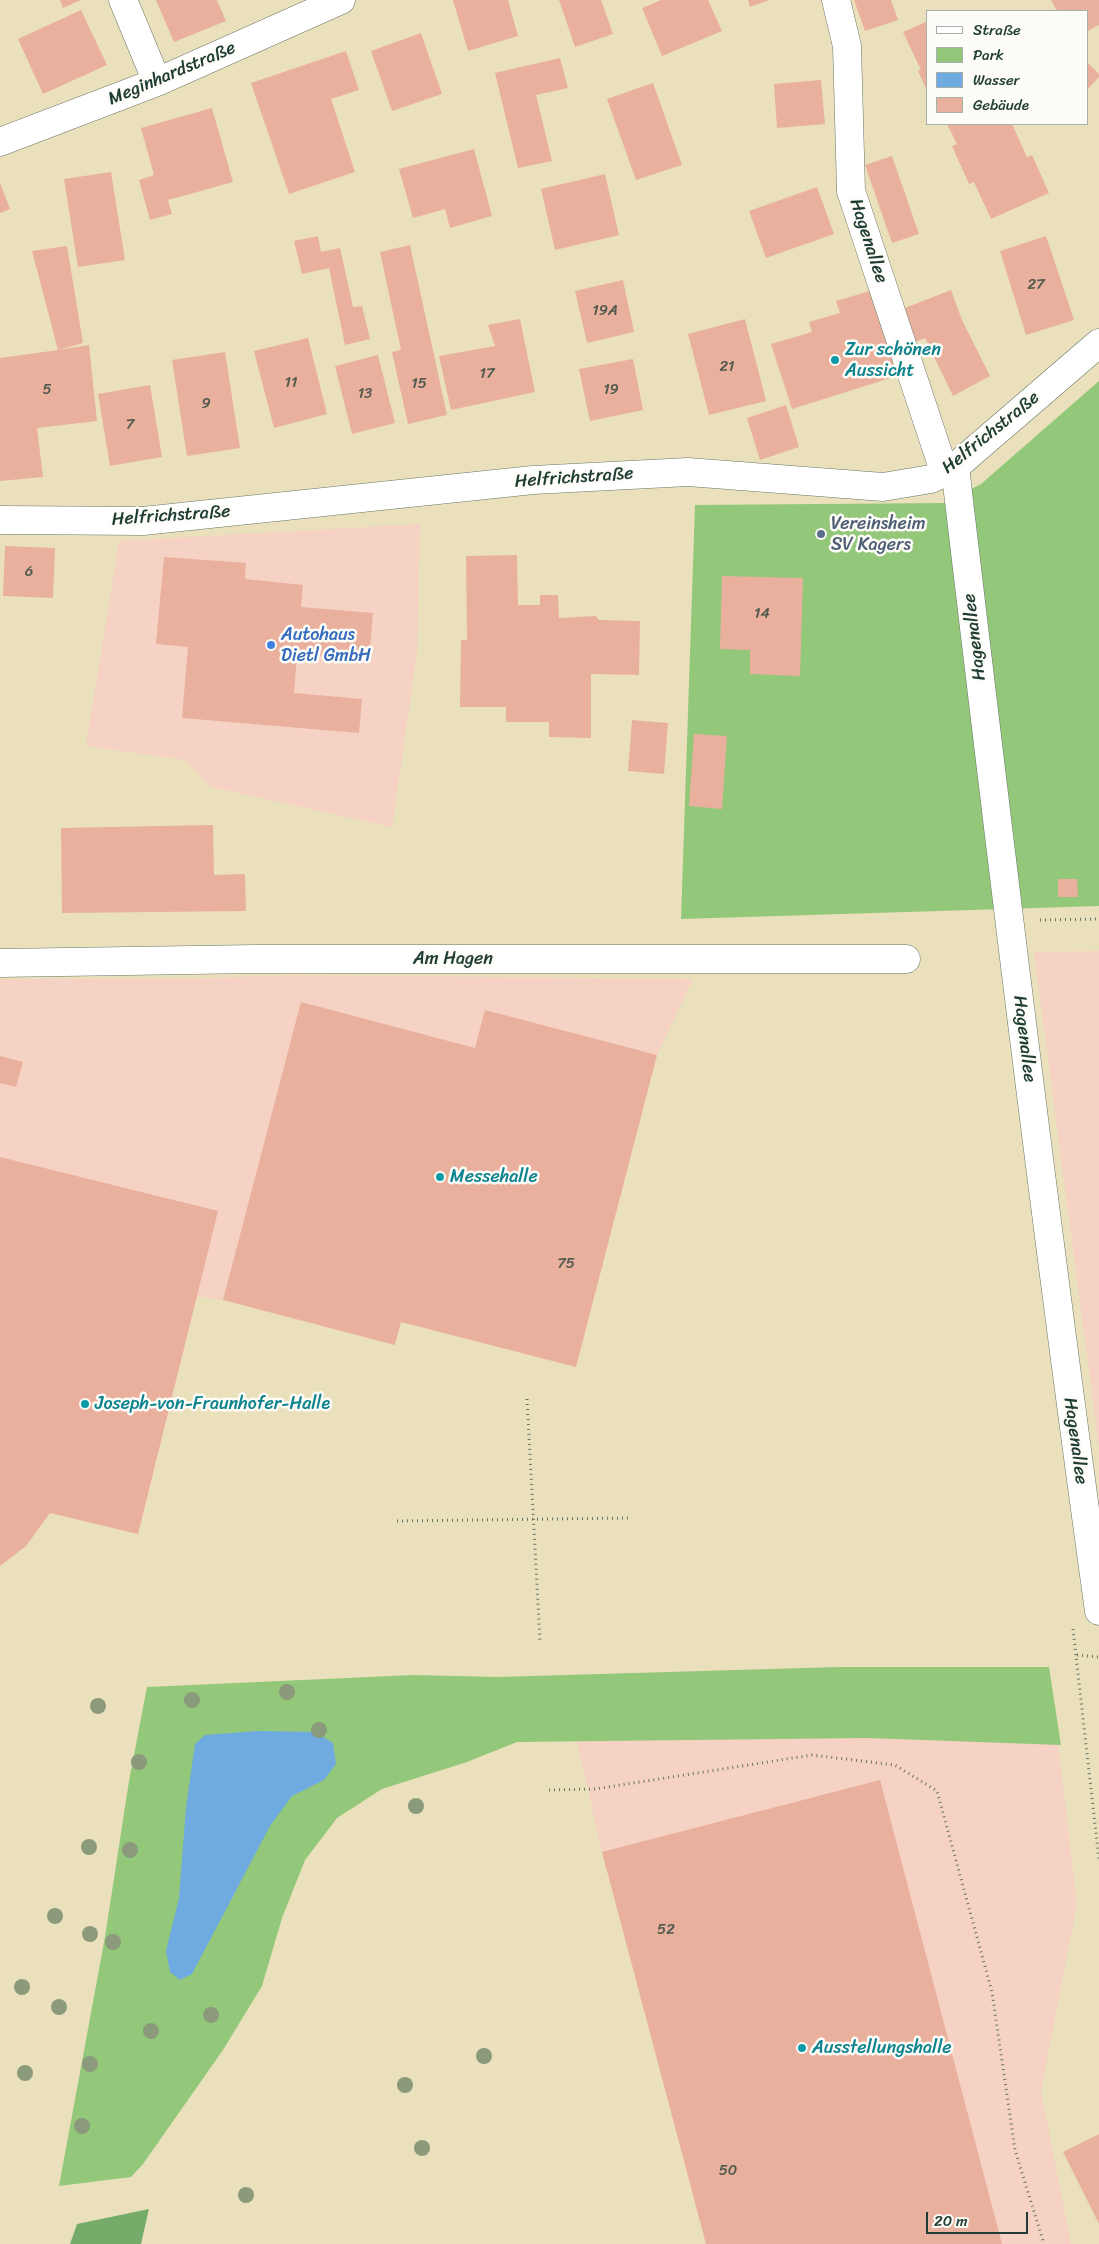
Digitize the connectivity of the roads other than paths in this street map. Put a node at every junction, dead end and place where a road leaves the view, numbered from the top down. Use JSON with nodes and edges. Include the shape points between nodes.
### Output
{"nodes":[{"id":1,"x":123,"y":0,"type":"edge"},
{"id":2,"x":341,"y":0,"type":"edge"},
{"id":3,"x":836,"y":0,"type":"edge"},
{"id":4,"x":156,"y":82,"type":"junction"},
{"id":5,"x":0,"y":142,"type":"edge"},
{"id":6,"x":1099,"y":343,"type":"edge"},
{"id":7,"x":950,"y":470,"type":"junction"},
{"id":8,"x":0,"y":520,"type":"edge"},
{"id":9,"x":906,"y":959,"type":"dead end"},
{"id":10,"x":0,"y":963,"type":"edge"},
{"id":11,"x":1099,"y":1611,"type":"edge"}],
"edges":[{"from":1,"to":4,"type":"street"},
{"from":2,"to":4,"type":"street","name":"Meginhardstraße"},
{"from":3,"to":7,"type":"street","name":"Hagenallee","via":[[847,46],[851,191]]},
{"from":4,"to":5,"type":"street","name":"Meginhardstraße"},
{"from":6,"to":7,"type":"street","name":"Helfrichstraße"},
{"from":7,"to":8,"type":"street","name":"Helfrichstraße","via":[[931,479],[883,486],[688,472],[576,476],[143,521]]},
{"from":7,"to":11,"type":"street","name":"Hagenallee"},
{"from":9,"to":10,"type":"street","name":"Am Hagen","via":[[256,959]]}]}
